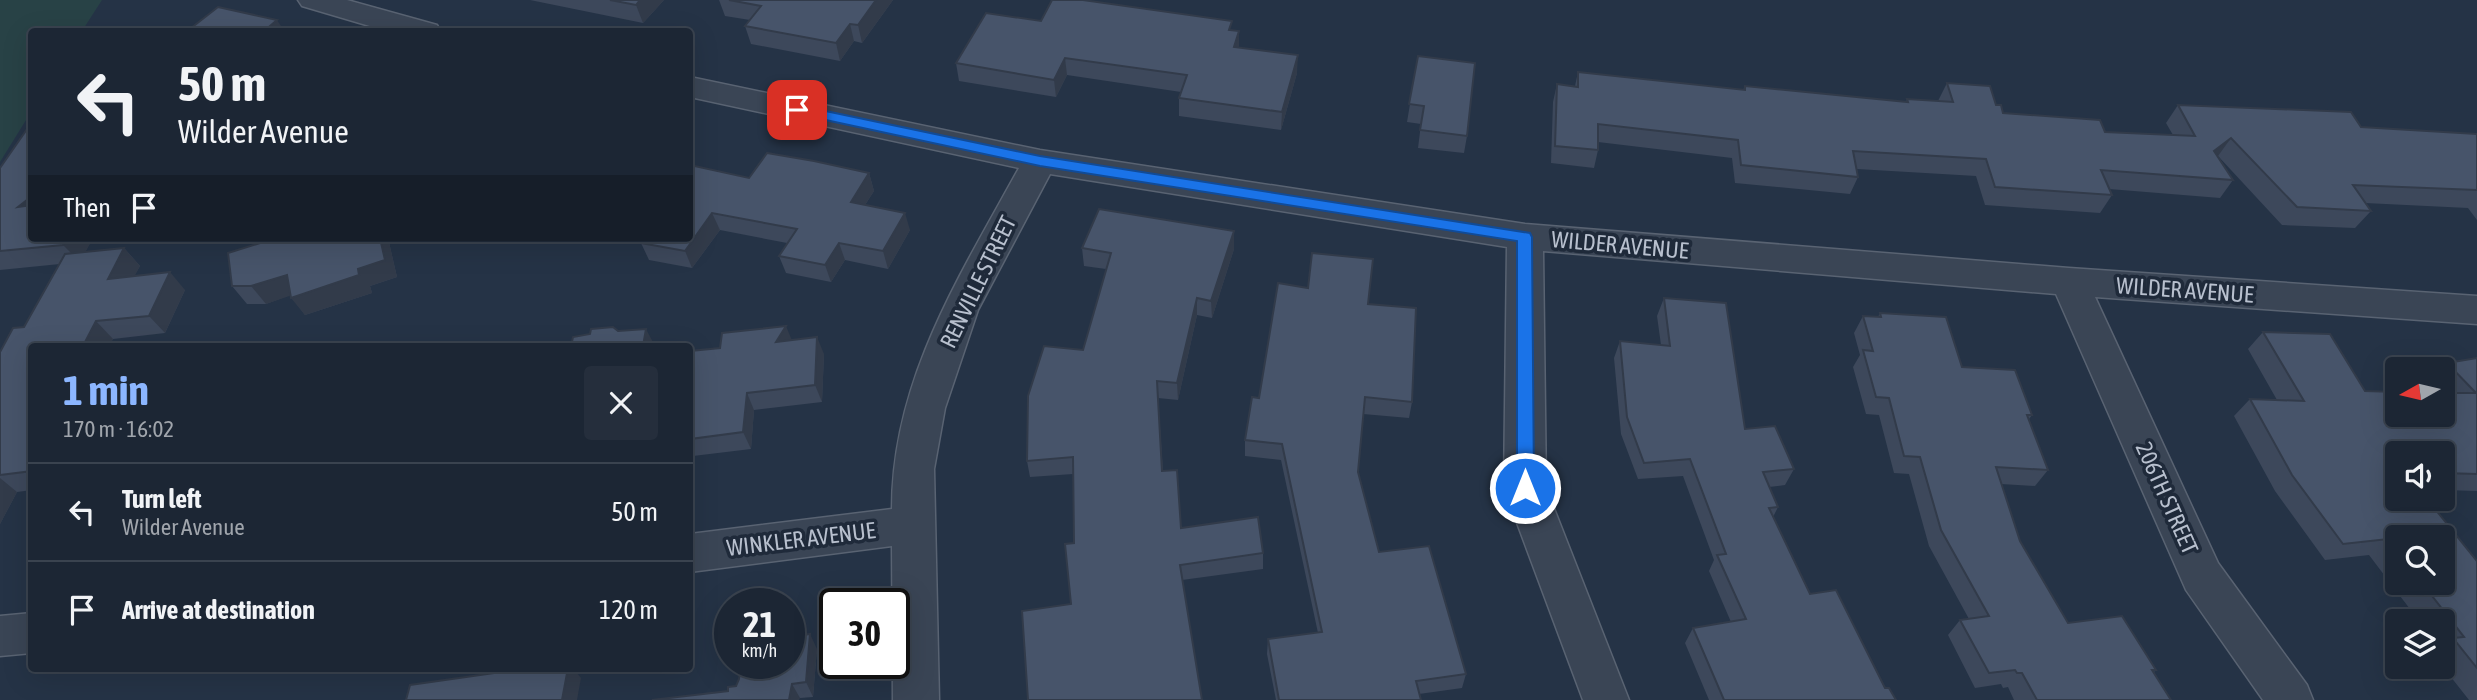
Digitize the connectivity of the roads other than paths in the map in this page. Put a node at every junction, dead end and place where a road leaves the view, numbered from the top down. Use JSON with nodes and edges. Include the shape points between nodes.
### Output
{"nodes":[{"id":1,"x":313,"y":0,"type":"edge"},
{"id":2,"x":414,"y":28,"type":"edge"},
{"id":3,"x":693,"y":88,"type":"edge"},
{"id":4,"x":1040,"y":161,"type":"junction"},
{"id":5,"x":1525,"y":237,"type":"junction"},
{"id":6,"x":2068,"y":282,"type":"junction"},
{"id":7,"x":2477,"y":310,"type":"edge"},
{"id":8,"x":914,"y":526,"type":"junction"},
{"id":9,"x":693,"y":553,"type":"edge"},
{"id":10,"x":28,"y":632,"type":"edge"},
{"id":11,"x":0,"y":636,"type":"edge"},
{"id":12,"x":916,"y":700,"type":"edge"},
{"id":13,"x":1606,"y":700,"type":"edge"},
{"id":14,"x":2290,"y":700,"type":"edge"}],
"edges":[{"from":1,"to":2,"type":"street"},
{"from":3,"to":4,"type":"street","name":"WILDER AVENUE"},
{"from":4,"to":5,"type":"street","name":"WILDER AVENUE"},
{"from":4,"to":8,"type":"street","name":"RENVILLE STREET","via":[[959,310],[940,358],[913,469]]},
{"from":5,"to":6,"type":"street","name":"WILDER AVENUE"},
{"from":5,"to":13,"type":"street","via":[[1525,488]]},
{"from":6,"to":7,"type":"street","name":"WILDER AVENUE"},
{"from":6,"to":14,"type":"street","name":"206TH STREET","via":[[2202,576]]},
{"from":8,"to":9,"type":"street","name":"WINKLER AVENUE"},
{"from":8,"to":12,"type":"street","name":"RENVILLE STREET"},
{"from":10,"to":11,"type":"street"}]}
